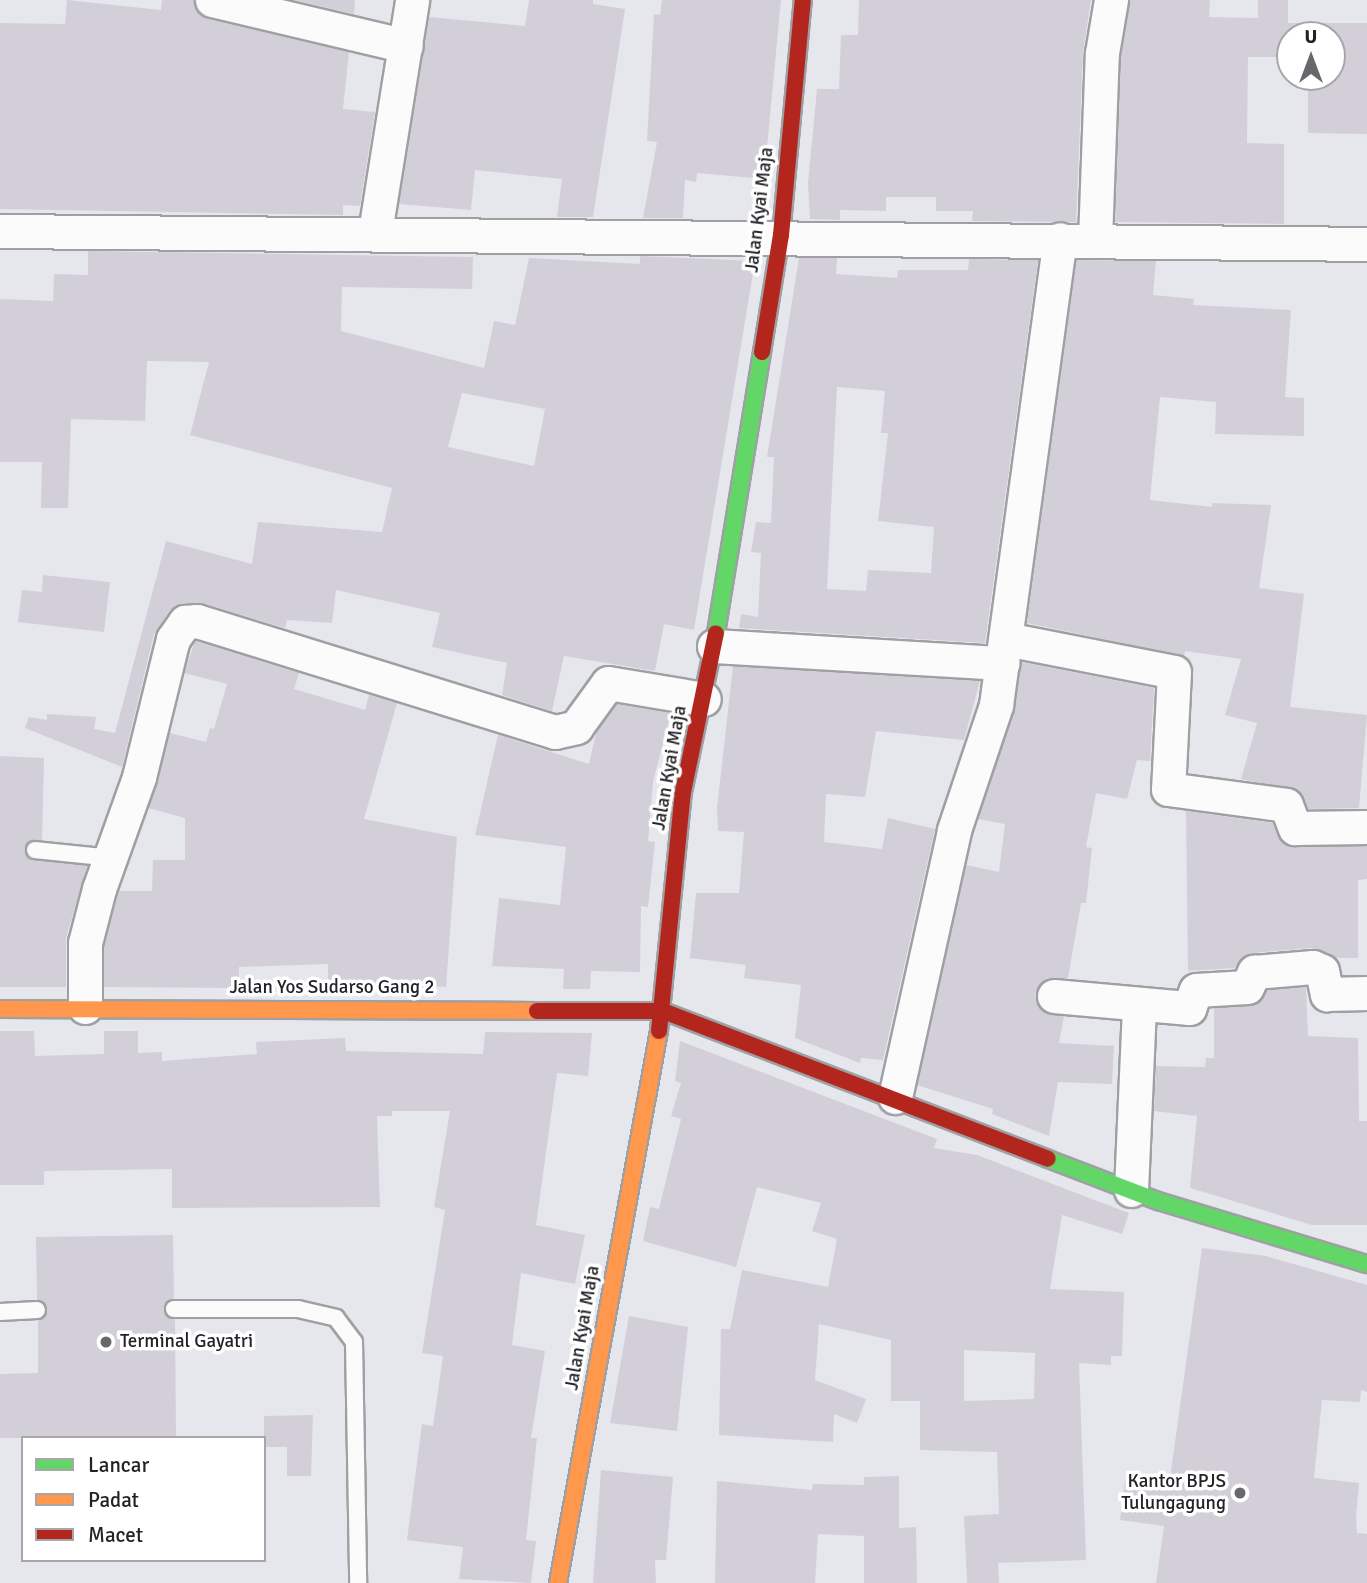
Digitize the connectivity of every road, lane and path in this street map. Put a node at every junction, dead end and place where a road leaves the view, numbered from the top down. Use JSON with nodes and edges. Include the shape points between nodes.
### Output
{"nodes":[{"id":1,"x":212,"y":0,"type":"edge"},
{"id":2,"x":412,"y":0,"type":"edge"},
{"id":3,"x":803,"y":0,"type":"edge"},
{"id":4,"x":1111,"y":0,"type":"edge"},
{"id":5,"x":406,"y":46,"type":"junction"},
{"id":6,"x":0,"y":231,"type":"edge"},
{"id":7,"x":375,"y":232,"type":"junction"},
{"id":8,"x":781,"y":235,"type":"junction"},
{"id":9,"x":1060,"y":239,"type":"junction"},
{"id":10,"x":1095,"y":240,"type":"junction"},
{"id":11,"x":1367,"y":244,"type":"edge"},
{"id":12,"x":714,"y":646,"type":"junction"},
{"id":13,"x":1004,"y":651,"type":"junction"},
{"id":14,"x":704,"y":699,"type":"junction"},
{"id":15,"x":1367,"y":827,"type":"edge"},
{"id":16,"x":35,"y":850,"type":"dead end"},
{"id":17,"x":112,"y":858,"type":"junction"},
{"id":18,"x":1367,"y":993,"type":"edge"},
{"id":19,"x":1054,"y":996,"type":"dead end"},
{"id":20,"x":1139,"y":1004,"type":"junction"},
{"id":21,"x":85,"y":1007,"type":"junction"},
{"id":22,"x":0,"y":1009,"type":"edge"},
{"id":23,"x":663,"y":1011,"type":"junction"},
{"id":24,"x":895,"y":1097,"type":"junction"},
{"id":25,"x":1131,"y":1190,"type":"junction"},
{"id":26,"x":1367,"y":1264,"type":"edge"},
{"id":27,"x":174,"y":1309,"type":"dead end"},
{"id":28,"x":37,"y":1310,"type":"dead end"},
{"id":29,"x":0,"y":1312,"type":"edge"},
{"id":30,"x":358,"y":1583,"type":"edge"},
{"id":31,"x":558,"y":1583,"type":"edge"}],
"edges":[{"from":1,"to":5,"type":"street"},
{"from":2,"to":5,"type":"street"},
{"from":3,"to":8,"type":"street","name":"Jalan Kyai Maja"},
{"from":4,"to":10,"type":"street","via":[[1102,53]]},
{"from":5,"to":7,"type":"street"},
{"from":6,"to":7,"type":"street"},
{"from":7,"to":8,"type":"street"},
{"from":8,"to":9,"type":"street"},
{"from":8,"to":12,"type":"street","name":"Jalan Kyai Maja"},
{"from":9,"to":10,"type":"street"},
{"from":9,"to":13,"type":"street"},
{"from":10,"to":11,"type":"street"},
{"from":12,"to":13,"type":"street"},
{"from":12,"to":14,"type":"street","name":"Jalan Kyai Maja"},
{"from":13,"to":15,"type":"street","via":[[1174,672],[1168,789],[1286,805],[1295,828]]},
{"from":13,"to":24,"type":"street","via":[[996,705],[954,830]]},
{"from":14,"to":17,"type":"street","via":[[608,683],[576,727],[555,733],[197,621],[185,622],[173,639]]},
{"from":14,"to":23,"type":"street","name":"Jalan Kyai Maja","via":[[683,792]]},
{"from":16,"to":17,"type":"lane"},
{"from":17,"to":21,"type":"street","via":[[85,943]]},
{"from":18,"to":20,"type":"street","via":[[1327,994],[1322,971],[1313,967],[1254,972],[1247,987],[1196,990],[1189,1009]]},
{"from":19,"to":20,"type":"street"},
{"from":20,"to":25,"type":"street"},
{"from":21,"to":22,"type":"street","name":"Jalan Yos Sudarso Gang 2"},
{"from":21,"to":23,"type":"street","name":"Jalan Yos Sudarso Gang 2"},
{"from":23,"to":24,"type":"street","name":"Jalan Yos Sudarso Gang 2"},
{"from":23,"to":31,"type":"street","name":"Jalan Kyai Maja"},
{"from":24,"to":25,"type":"street","name":"Jalan Yos Sudarso Gang 2"},
{"from":25,"to":26,"type":"street","name":"Jalan Yos Sudarso Gang 2"},
{"from":27,"to":30,"type":"lane","via":[[298,1309],[336,1318],[354,1342]]},
{"from":28,"to":29,"type":"lane"}]}
